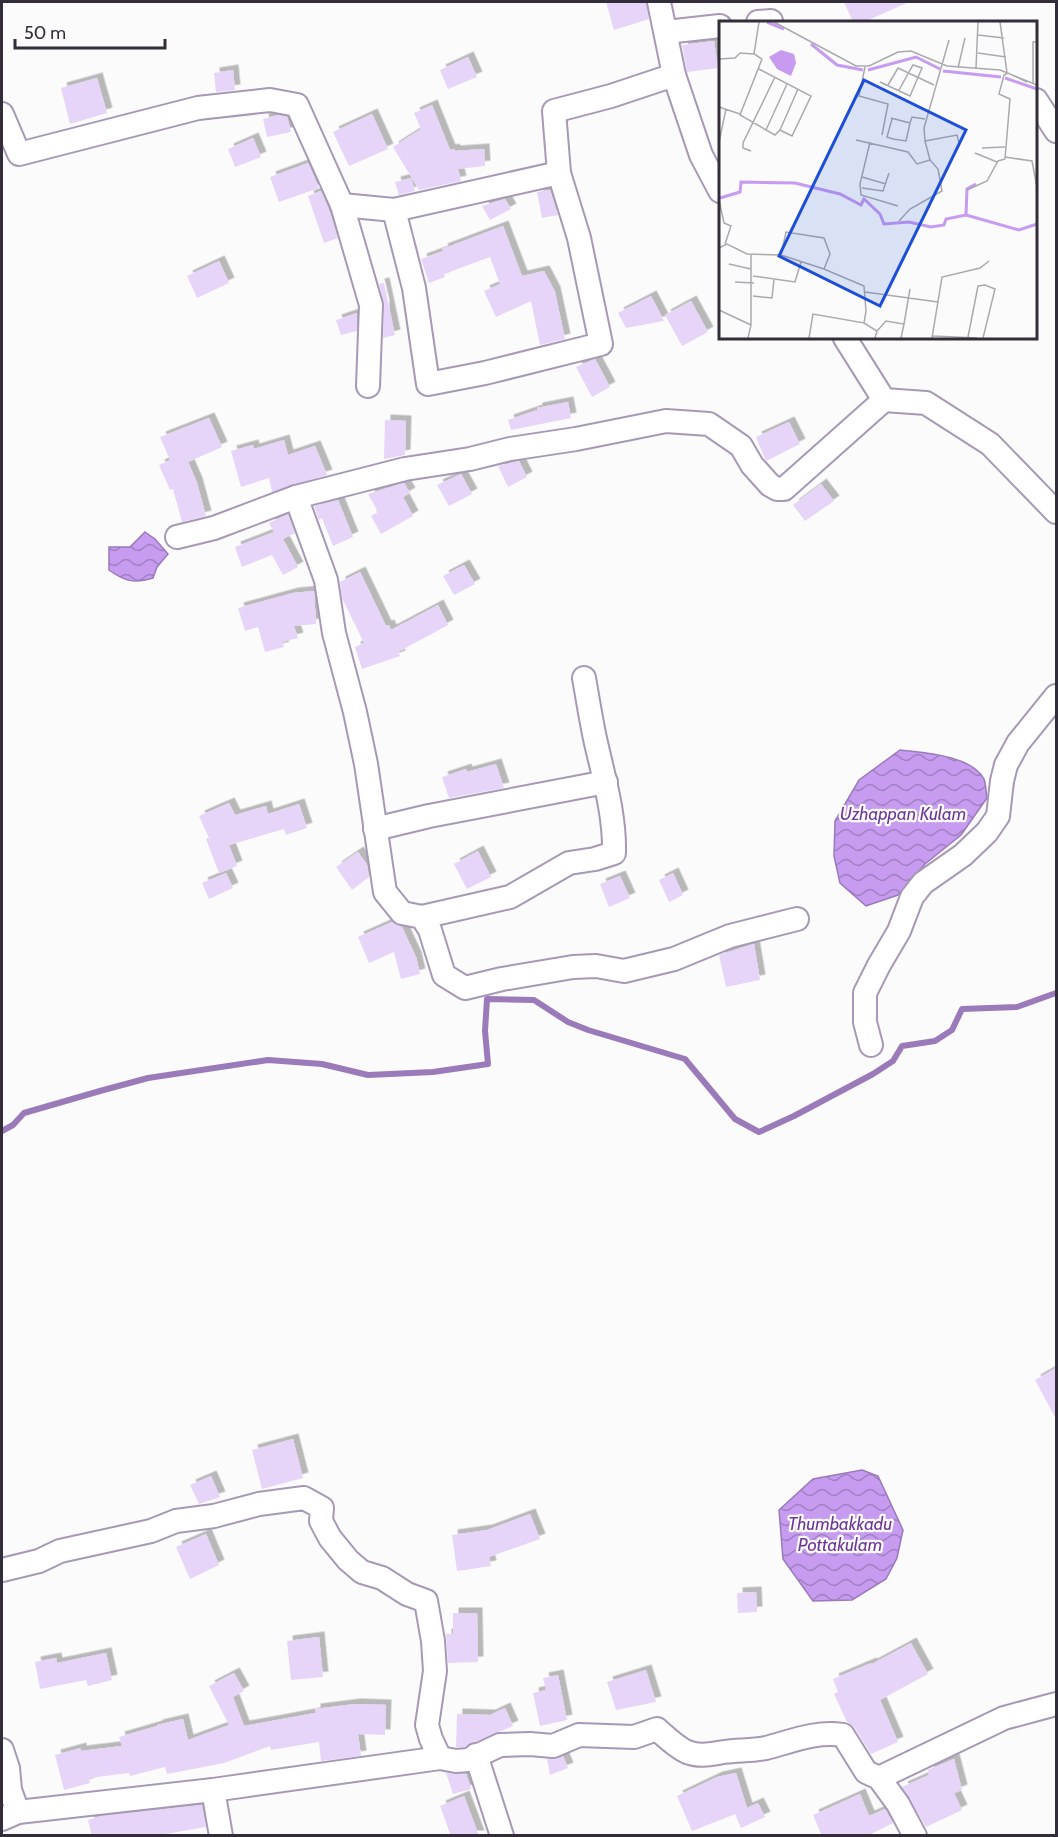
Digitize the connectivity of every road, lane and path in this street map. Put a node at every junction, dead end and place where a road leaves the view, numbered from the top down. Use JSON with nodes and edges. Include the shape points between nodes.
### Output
{"nodes":[{"id":1,"x":658,"y":2,"type":"edge"},
{"id":2,"x":719,"y":26,"type":"edge"},
{"id":3,"x":666,"y":32,"type":"junction"},
{"id":4,"x":674,"y":75,"type":"junction"},
{"id":5,"x":1037,"y":103,"type":"edge"},
{"id":6,"x":2,"y":114,"type":"edge"},
{"id":7,"x":1056,"y":131,"type":"edge"},
{"id":8,"x":559,"y":173,"type":"junction"},
{"id":9,"x":719,"y":189,"type":"edge"},
{"id":10,"x":342,"y":205,"type":"junction"},
{"id":11,"x":394,"y":210,"type":"junction"},
{"id":12,"x":846,"y":339,"type":"edge"},
{"id":13,"x":368,"y":386,"type":"dead end"},
{"id":14,"x":884,"y":400,"type":"junction"},
{"id":15,"x":296,"y":497,"type":"junction"},
{"id":16,"x":1056,"y":512,"type":"edge"},
{"id":17,"x":177,"y":537,"type":"dead end"},
{"id":18,"x":584,"y":678,"type":"dead end"},
{"id":19,"x":1056,"y":696,"type":"edge"},
{"id":20,"x":606,"y":782,"type":"junction"},
{"id":21,"x":375,"y":829,"type":"junction"},
{"id":22,"x":422,"y":917,"type":"junction"},
{"id":23,"x":797,"y":918,"type":"dead end"},
{"id":24,"x":871,"y":1045,"type":"dead end"},
{"id":25,"x":2,"y":1570,"type":"edge"},
{"id":26,"x":1056,"y":1704,"type":"edge"},
{"id":27,"x":2,"y":1750,"type":"edge"},
{"id":28,"x":476,"y":1755,"type":"junction"},
{"id":29,"x":440,"y":1758,"type":"junction"},
{"id":30,"x":879,"y":1778,"type":"junction"},
{"id":31,"x":213,"y":1790,"type":"junction"},
{"id":32,"x":10,"y":1816,"type":"edge"},
{"id":33,"x":221,"y":1836,"type":"edge"},
{"id":34,"x":502,"y":1836,"type":"edge"},
{"id":35,"x":915,"y":1836,"type":"edge"}],
"edges":[{"from":1,"to":3,"type":"street"},
{"from":2,"to":3,"type":"street"},
{"from":3,"to":4,"type":"street"},
{"from":4,"to":8,"type":"street","via":[[554,111]]},
{"from":4,"to":9,"type":"street","via":[[701,155]]},
{"from":5,"to":7,"type":"street"},
{"from":6,"to":10,"type":"street","via":[[19,154],[198,108],[270,100],[297,105]]},
{"from":8,"to":11,"type":"street"},
{"from":8,"to":11,"type":"street","via":[[579,238],[601,344],[485,373],[428,384],[414,288]]},
{"from":10,"to":11,"type":"street"},
{"from":10,"to":13,"type":"street","via":[[371,305]]},
{"from":12,"to":14,"type":"street"},
{"from":14,"to":15,"type":"street","via":[[784,489],[770,485],[741,446],[709,424],[666,421],[405,469]]},
{"from":14,"to":16,"type":"street","via":[[926,403],[990,444]]},
{"from":15,"to":17,"type":"street","via":[[214,528]]},
{"from":15,"to":21,"type":"street","via":[[326,580]]},
{"from":18,"to":20,"type":"street"},
{"from":19,"to":24,"type":"street","via":[[1010,757],[1002,781],[998,816],[987,832],[963,855],[923,883],[912,897],[899,931],[865,993],[864,1022]]},
{"from":20,"to":21,"type":"street"},
{"from":20,"to":22,"type":"street","via":[[614,853],[570,863],[510,897]]},
{"from":21,"to":22,"type":"street","via":[[385,892],[402,913]]},
{"from":22,"to":23,"type":"street","via":[[444,975],[465,988],[573,967],[624,971],[674,959],[730,936]]},
{"from":25,"to":29,"type":"street","via":[[176,1521],[304,1498],[322,1508],[321,1521],[330,1538],[362,1572],[426,1601],[435,1671],[427,1725]]},
{"from":26,"to":30,"type":"street","via":[[1004,1718]]},
{"from":27,"to":32,"type":"street","via":[[9,1768]]},
{"from":28,"to":29,"type":"street","via":[[468,1760]]},
{"from":28,"to":30,"type":"street","via":[[500,1745],[553,1746],[579,1735],[634,1737],[657,1730],[678,1747],[704,1755],[759,1749],[827,1732],[843,1734],[866,1772]]},
{"from":28,"to":34,"type":"street"},
{"from":29,"to":31,"type":"street"},
{"from":30,"to":35,"type":"street"},
{"from":31,"to":32,"type":"street"},
{"from":31,"to":33,"type":"street"}]}
